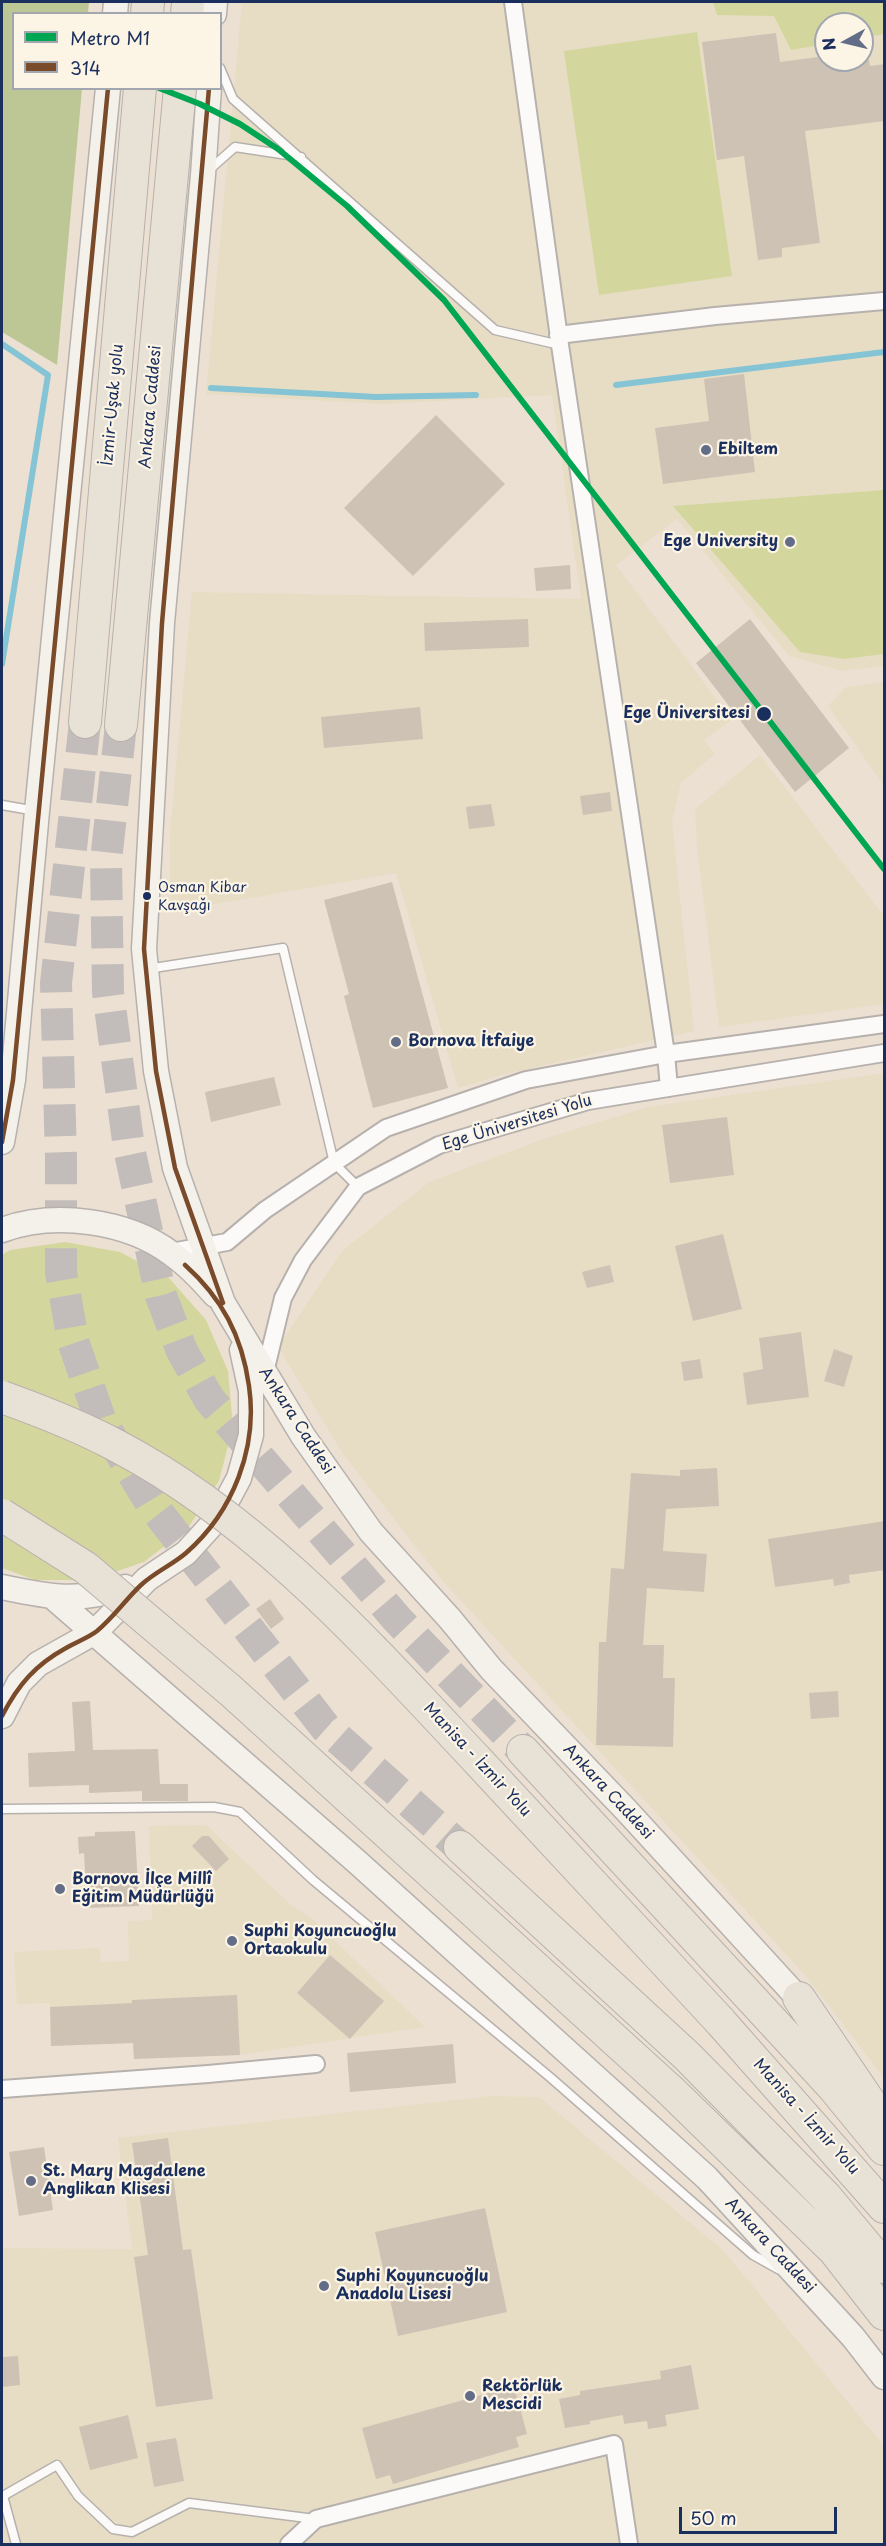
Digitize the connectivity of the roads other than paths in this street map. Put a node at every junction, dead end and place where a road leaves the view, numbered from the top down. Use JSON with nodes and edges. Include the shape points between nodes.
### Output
{"nodes":[{"id":1,"x":513,"y":2,"type":"edge"},
{"id":2,"x":222,"y":73,"type":"edge"},
{"id":3,"x":108,"y":90,"type":"edge"},
{"id":4,"x":140,"y":90,"type":"edge"},
{"id":5,"x":180,"y":90,"type":"edge"},
{"id":6,"x":209,"y":90,"type":"edge"},
{"id":7,"x":301,"y":157,"type":"junction"},
{"id":8,"x":203,"y":175,"type":"junction"},
{"id":9,"x":885,"y":301,"type":"edge"},
{"id":10,"x":559,"y":340,"type":"junction"},
{"id":11,"x":85,"y":722,"type":"tunnel mouth"},
{"id":12,"x":121,"y":725,"type":"tunnel mouth"},
{"id":13,"x":2,"y":805,"type":"edge"},
{"id":14,"x":37,"y":811,"type":"junction"},
{"id":15,"x":146,"y":969,"type":"junction"},
{"id":16,"x":885,"y":1024,"type":"edge"},
{"id":17,"x":885,"y":1053,"type":"edge"},
{"id":18,"x":666,"y":1054,"type":"junction"},
{"id":19,"x":669,"y":1088,"type":"junction"},
{"id":20,"x":2,"y":1142,"type":"edge"},
{"id":21,"x":334,"y":1163,"type":"junction"},
{"id":22,"x":358,"y":1187,"type":"junction"},
{"id":23,"x":2,"y":1230,"type":"edge"},
{"id":24,"x":202,"y":1247,"type":"junction"},
{"id":25,"x":171,"y":1252,"type":"junction"},
{"id":26,"x":223,"y":1303,"type":"junction"},
{"id":27,"x":264,"y":1374,"type":"junction"},
{"id":28,"x":2,"y":1397,"type":"edge"},
{"id":29,"x":251,"y":1435,"type":"junction"},
{"id":30,"x":2,"y":1515,"type":"edge"},
{"id":31,"x":147,"y":1579,"type":"junction"},
{"id":32,"x":2,"y":1587,"type":"edge"},
{"id":33,"x":54,"y":1598,"type":"junction"},
{"id":34,"x":95,"y":1632,"type":"junction"},
{"id":35,"x":2,"y":1716,"type":"edge"},
{"id":36,"x":523,"y":1751,"type":"tunnel mouth"},
{"id":37,"x":2,"y":1809,"type":"edge"},
{"id":38,"x":460,"y":1847,"type":"tunnel mouth"},
{"id":39,"x":799,"y":1998,"type":"junction"},
{"id":40,"x":316,"y":2064,"type":"dead end"},
{"id":41,"x":2,"y":2089,"type":"edge"},
{"id":42,"x":885,"y":2098,"type":"edge"},
{"id":43,"x":885,"y":2123,"type":"edge"},
{"id":44,"x":885,"y":2150,"type":"edge"},
{"id":45,"x":885,"y":2206,"type":"edge"},
{"id":46,"x":885,"y":2267,"type":"edge"},
{"id":47,"x":802,"y":2282,"type":"junction"},
{"id":48,"x":885,"y":2314,"type":"edge"},
{"id":49,"x":885,"y":2377,"type":"edge"},
{"id":50,"x":316,"y":2519,"type":"junction"},
{"id":51,"x":16,"y":2544,"type":"edge"},
{"id":52,"x":289,"y":2544,"type":"edge"},
{"id":53,"x":629,"y":2544,"type":"edge"}],
"edges":[{"from":1,"to":10,"type":"street"},
{"from":2,"to":7,"type":"lane","via":[[233,99]]},
{"from":3,"to":14,"type":"main road"},
{"from":4,"to":11,"type":"highway","name":"İzmir-Uşak yolu"},
{"from":5,"to":12,"type":"highway","name":"Ankara Caddesi"},
{"from":6,"to":8,"type":"main road","name":"Ankara Caddesi"},
{"from":7,"to":8,"type":"lane","via":[[235,147]]},
{"from":7,"to":10,"type":"lane","via":[[495,330]]},
{"from":8,"to":15,"type":"main road","name":"Ankara Caddesi","via":[[162,623]]},
{"from":9,"to":10,"type":"street","via":[[715,316]]},
{"from":10,"to":18,"type":"street"},
{"from":13,"to":14,"type":"lane"},
{"from":14,"to":20,"type":"main road","via":[[13,1080]]},
{"from":15,"to":21,"type":"lane","via":[[283,948]]},
{"from":15,"to":24,"type":"main road","name":"Ankara Caddesi","via":[[156,1071],[176,1168]]},
{"from":16,"to":18,"type":"street","name":"Ege Üniversitesi Yolu"},
{"from":17,"to":19,"type":"street","name":"Ege Üniversitesi Yolu"},
{"from":18,"to":19,"type":"street"},
{"from":18,"to":21,"type":"street","name":"Ege Üniversitesi Yolu","via":[[526,1080],[386,1128]]},
{"from":19,"to":22,"type":"street","name":"Ege Üniversitesi Yolu","via":[[588,1101],[439,1145]]},
{"from":21,"to":22,"type":"lane"},
{"from":21,"to":24,"type":"street","name":"Ege Üniversitesi Yolu","via":[[265,1210],[227,1242]]},
{"from":22,"to":27,"type":"street","name":"Ege Üniversitesi Yolu","via":[[303,1260],[283,1298]]},
{"from":23,"to":25,"type":"main road","via":[[16,1224],[70,1219],[122,1228]]},
{"from":24,"to":25,"type":"street","name":"Ege Üniversitesi Yolu"},
{"from":24,"to":26,"type":"main road","name":"Ankara Caddesi"},
{"from":25,"to":26,"type":"main road"},
{"from":26,"to":27,"type":"main road","name":"Ankara Caddesi"},
{"from":26,"to":29,"type":"main road","via":[[242,1346],[251,1391]]},
{"from":27,"to":29,"type":"street","name":"Ege Üniversitesi Yolu"},
{"from":27,"to":39,"type":"main road","name":"Ankara Caddesi","via":[[371,1532],[491,1669]]},
{"from":28,"to":45,"type":"highway","name":"Manisa - İzmir Yolu","bridge":true,"via":[[117,1446],[193,1492],[265,1547],[375,1651],[719,2020]]},
{"from":29,"to":31,"type":"main road","via":[[239,1478],[217,1519],[186,1553]]},
{"from":30,"to":48,"type":"highway","bridge":true,"via":[[86,1568],[231,1691],[671,2091],[834,2250]]},
{"from":31,"to":33,"type":"main road","via":[[102,1595]]},
{"from":31,"to":34,"type":"main road"},
{"from":32,"to":33,"type":"main road"},
{"from":33,"to":34,"type":"main road","name":"Ankara Caddesi"},
{"from":34,"to":35,"type":"main road","via":[[38,1664],[19,1683]]},
{"from":34,"to":47,"type":"main road","name":"Ankara Caddesi","via":[[707,2178]]},
{"from":36,"to":44,"type":"highway","name":"Ankara Caddesi","via":[[834,2088]]},
{"from":37,"to":47,"type":"lane","via":[[214,1808],[240,1812],[313,1880],[551,2078],[753,2255]]},
{"from":38,"to":46,"type":"highway","via":[[687,2056],[826,2197]]},
{"from":39,"to":42,"type":"main road","name":"Ankara Caddesi"},
{"from":39,"to":43,"type":"highway"},
{"from":40,"to":41,"type":"street"},
{"from":47,"to":49,"type":"main road","name":"Ankara Caddesi"},
{"from":50,"to":51,"type":"lane","via":[[189,2503],[132,2532],[113,2529],[78,2496],[57,2465],[3,2496]]},
{"from":50,"to":52,"type":"street"},
{"from":50,"to":53,"type":"street","via":[[614,2444]]}]}
